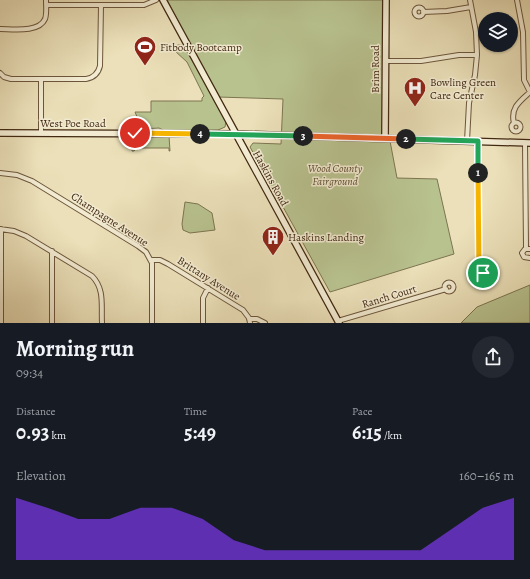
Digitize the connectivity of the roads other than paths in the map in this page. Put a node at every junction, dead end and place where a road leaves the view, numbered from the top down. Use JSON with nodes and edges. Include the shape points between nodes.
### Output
{"nodes":[{"id":1,"x":156,"y":0,"type":"edge"},
{"id":2,"x":163,"y":0,"type":"edge"},
{"id":3,"x":386,"y":0,"type":"edge"},
{"id":4,"x":470,"y":0,"type":"edge"},
{"id":5,"x":516,"y":0,"type":"edge"},
{"id":6,"x":46,"y":2,"type":"edge"},
{"id":7,"x":101,"y":5,"type":"junction"},
{"id":8,"x":471,"y":6,"type":"junction"},
{"id":9,"x":424,"y":12,"type":"dead end"},
{"id":10,"x":0,"y":28,"type":"edge"},
{"id":11,"x":477,"y":54,"type":"junction"},
{"id":12,"x":385,"y":61,"type":"junction"},
{"id":13,"x":0,"y":74,"type":"edge"},
{"id":14,"x":41,"y":79,"type":"junction"},
{"id":15,"x":530,"y":92,"type":"edge"},
{"id":16,"x":514,"y":123,"type":"dead end"},
{"id":17,"x":0,"y":133,"type":"edge"},
{"id":18,"x":41,"y":133,"type":"junction"},
{"id":19,"x":235,"y":134,"type":"junction"},
{"id":20,"x":385,"y":138,"type":"junction"},
{"id":21,"x":468,"y":141,"type":"junction"},
{"id":22,"x":478,"y":141,"type":"junction"},
{"id":23,"x":527,"y":143,"type":"edge"},
{"id":24,"x":0,"y":173,"type":"edge"},
{"id":25,"x":1,"y":229,"type":"edge"},
{"id":26,"x":528,"y":249,"type":"edge"},
{"id":27,"x":52,"y":251,"type":"junction"},
{"id":28,"x":530,"y":258,"type":"edge"},
{"id":29,"x":151,"y":260,"type":"junction"},
{"id":30,"x":479,"y":272,"type":"dead end"},
{"id":31,"x":208,"y":288,"type":"junction"},
{"id":32,"x":446,"y":289,"type":"dead end"},
{"id":33,"x":249,"y":321,"type":"edge"},
{"id":34,"x":338,"y":322,"type":"edge"},
{"id":35,"x":1,"y":323,"type":"edge"},
{"id":36,"x":52,"y":323,"type":"edge"},
{"id":37,"x":102,"y":323,"type":"edge"},
{"id":38,"x":152,"y":323,"type":"edge"},
{"id":39,"x":202,"y":323,"type":"edge"},
{"id":40,"x":265,"y":323,"type":"edge"}],
"edges":[{"from":1,"to":7,"type":"street","via":[[144,5]]},
{"from":2,"to":19,"type":"main road","name":"Haskins Road"},
{"from":3,"to":12,"type":"main road","name":"Brim Road"},
{"from":4,"to":8,"type":"street"},
{"from":5,"to":15,"type":"street","via":[[523,32],[523,76]]},
{"from":6,"to":7,"type":"street"},
{"from":6,"to":10,"type":"street","via":[[45,19],[38,27]]},
{"from":7,"to":14,"type":"street","via":[[101,59],[97,74],[86,79]]},
{"from":8,"to":9,"type":"street"},
{"from":8,"to":11,"type":"street"},
{"from":11,"to":12,"type":"street","via":[[421,61]]},
{"from":11,"to":21,"type":"street","via":[[469,103]]},
{"from":12,"to":20,"type":"main road","name":"Brim Road"},
{"from":13,"to":14,"type":"street","via":[[11,79]]},
{"from":14,"to":18,"type":"street"},
{"from":15,"to":16,"type":"street","via":[[515,106]]},
{"from":17,"to":18,"type":"main road","name":"West Poe Road"},
{"from":18,"to":19,"type":"main road","name":"West Poe Road"},
{"from":19,"to":20,"type":"main road","name":"West Poe Road"},
{"from":19,"to":34,"type":"main road","name":"Haskins Road"},
{"from":20,"to":21,"type":"main road","name":"West Poe Road"},
{"from":21,"to":22,"type":"main road","name":"West Poe Road"},
{"from":22,"to":23,"type":"main road","name":"West Poe Road"},
{"from":22,"to":30,"type":"street"},
{"from":23,"to":26,"type":"street"},
{"from":24,"to":29,"type":"street","name":"Champagne Avenue","via":[[32,180],[142,248]]},
{"from":25,"to":27,"type":"street","via":[[19,233]]},
{"from":25,"to":35,"type":"street"},
{"from":26,"to":28,"type":"street","via":[[524,250],[522,255]]},
{"from":27,"to":36,"type":"street"},
{"from":27,"to":37,"type":"street","via":[[92,276],[98,284],[102,297]]},
{"from":29,"to":31,"type":"street","name":"Brittany Avenue","via":[[163,261]]},
{"from":29,"to":38,"type":"street","name":"Champagne Avenue"},
{"from":31,"to":33,"type":"street","name":"Brittany Avenue","via":[[243,310]]},
{"from":31,"to":39,"type":"street","via":[[203,298]]},
{"from":32,"to":34,"type":"street","name":"Ranch Court"},
{"from":33,"to":40,"type":"street","via":[[257,319]]}]}
